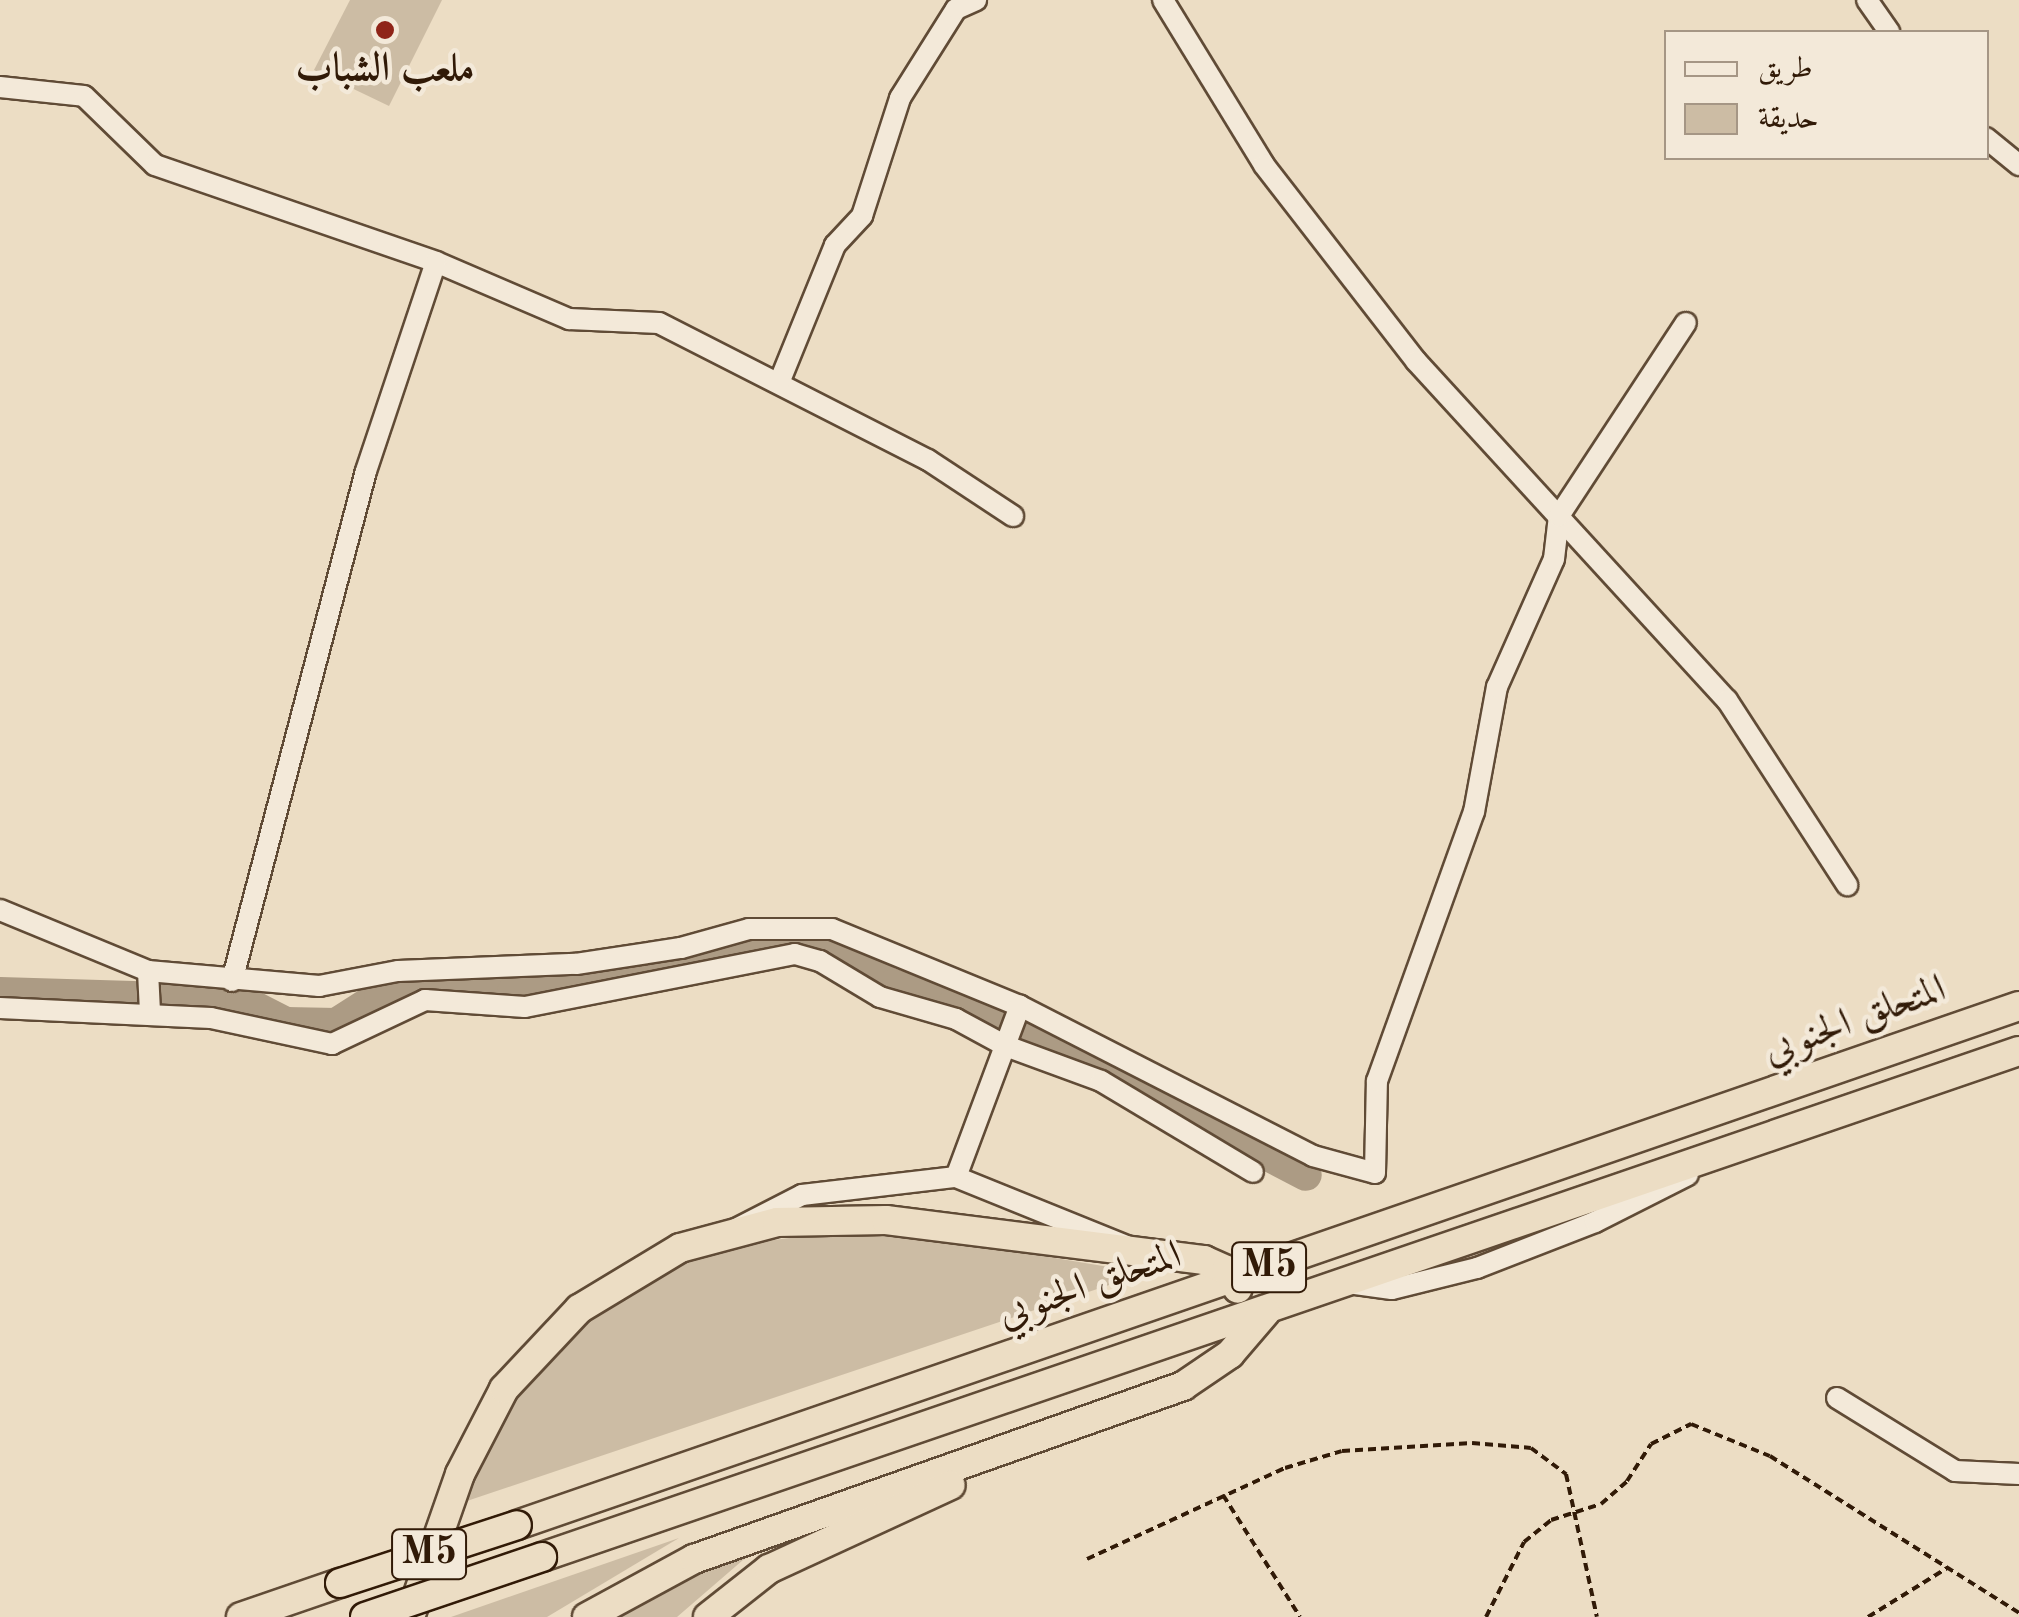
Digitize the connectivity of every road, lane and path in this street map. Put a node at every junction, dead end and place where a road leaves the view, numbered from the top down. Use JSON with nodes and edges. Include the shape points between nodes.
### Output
{"nodes":[{"id":1,"x":976,"y":0,"type":"edge"},
{"id":2,"x":1163,"y":0,"type":"edge"},
{"id":3,"x":1866,"y":0,"type":"edge"},
{"id":4,"x":1888,"y":30,"type":"edge"},
{"id":5,"x":0,"y":87,"type":"edge"},
{"id":6,"x":1989,"y":140,"type":"edge"},
{"id":7,"x":2019,"y":165,"type":"edge"},
{"id":8,"x":436,"y":262,"type":"junction"},
{"id":9,"x":1686,"y":324,"type":"dead end"},
{"id":10,"x":779,"y":383,"type":"junction"},
{"id":11,"x":1012,"y":516,"type":"dead end"},
{"id":12,"x":1559,"y":516,"type":"junction"},
{"id":13,"x":1847,"y":884,"type":"dead end"},
{"id":14,"x":0,"y":910,"type":"edge"},
{"id":15,"x":148,"y":971,"type":"junction"},
{"id":16,"x":232,"y":980,"type":"junction"},
{"id":17,"x":1020,"y":1006,"type":"junction"},
{"id":18,"x":2019,"y":1006,"type":"edge"},
{"id":19,"x":0,"y":1008,"type":"edge"},
{"id":20,"x":150,"y":1012,"type":"junction"},
{"id":21,"x":1006,"y":1046,"type":"junction"},
{"id":22,"x":2019,"y":1050,"type":"edge"},
{"id":23,"x":1253,"y":1172,"type":"dead end"},
{"id":24,"x":956,"y":1176,"type":"junction"},
{"id":25,"x":735,"y":1230,"type":"junction"},
{"id":26,"x":1138,"y":1253,"type":"junction"},
{"id":27,"x":1234,"y":1279,"type":"junction"},
{"id":28,"x":1258,"y":1314,"type":"junction"},
{"id":29,"x":1837,"y":1398,"type":"dead end"},
{"id":30,"x":999,"y":1454,"type":"junction"},
{"id":31,"x":2019,"y":1474,"type":"edge"},
{"id":32,"x":1223,"y":1495,"type":"junction"},
{"id":33,"x":1578,"y":1508,"type":"junction"},
{"id":34,"x":1087,"y":1559,"type":"dead end"},
{"id":35,"x":1948,"y":1568,"type":"junction"},
{"id":36,"x":2019,"y":1613,"type":"edge"},
{"id":37,"x":1598,"y":1616,"type":"edge"},
{"id":38,"x":242,"y":1617,"type":"edge"},
{"id":39,"x":365,"y":1617,"type":"edge"},
{"id":40,"x":410,"y":1617,"type":"edge"},
{"id":41,"x":586,"y":1617,"type":"edge"},
{"id":42,"x":708,"y":1617,"type":"edge"},
{"id":43,"x":1300,"y":1617,"type":"edge"},
{"id":44,"x":1486,"y":1617,"type":"edge"},
{"id":45,"x":1868,"y":1617,"type":"edge"}],
"edges":[{"from":1,"to":10,"type":"street","via":[[956,9],[900,98],[862,216],[835,245]]},
{"from":2,"to":12,"type":"street","via":[[1264,165],[1416,361]]},
{"from":3,"to":4,"type":"street"},
{"from":5,"to":8,"type":"street","via":[[84,96],[155,165]]},
{"from":6,"to":7,"type":"street"},
{"from":8,"to":10,"type":"street","via":[[569,319],[659,323]]},
{"from":8,"to":16,"type":"street","via":[[366,471]]},
{"from":9,"to":12,"type":"street"},
{"from":10,"to":11,"type":"street","via":[[928,460]]},
{"from":12,"to":13,"type":"street","via":[[1728,700]]},
{"from":12,"to":17,"type":"street","via":[[1554,559],[1497,687],[1474,812],[1377,1081],[1375,1173],[1312,1156]]},
{"from":14,"to":15,"type":"street"},
{"from":15,"to":16,"type":"street"},
{"from":15,"to":20,"type":"street"},
{"from":16,"to":17,"type":"street","via":[[319,986],[398,971],[576,964],[793,924],[832,928],[893,949]]},
{"from":17,"to":21,"type":"street"},
{"from":18,"to":27,"type":"highway","name":"المتحلق الجنوبي","number":"M5"},
{"from":19,"to":20,"type":"street"},
{"from":20,"to":21,"type":"street","via":[[332,1044],[425,1000],[525,1007],[795,954]]},
{"from":21,"to":23,"type":"street","via":[[1100,1081]]},
{"from":21,"to":24,"type":"street"},
{"from":22,"to":28,"type":"highway","name":"المتحلق الجنوبي","number":"M5"},
{"from":24,"to":25,"type":"street","via":[[802,1196],[759,1212]]},
{"from":24,"to":26,"type":"street","via":[[1088,1226]]},
{"from":25,"to":26,"type":"highway","via":[[777,1222],[886,1220]]},
{"from":25,"to":40,"type":"highway","via":[[680,1248],[611,1285],[524,1364],[472,1444]]},
{"from":26,"to":27,"type":"highway","via":[[1204,1260]]},
{"from":27,"to":28,"type":"highway"},
{"from":27,"to":38,"type":"highway","name":"المتحلق الجنوبي","number":"M5","bridge":true},
{"from":28,"to":30,"type":"highway","via":[[1230,1354],[1183,1386]]},
{"from":28,"to":39,"type":"highway","name":"المتحلق الجنوبي","number":"M5","bridge":true},
{"from":29,"to":31,"type":"street","via":[[1954,1471]]},
{"from":30,"to":41,"type":"highway","via":[[694,1559]]},
{"from":30,"to":42,"type":"highway","via":[[928,1498],[769,1569]]},
{"from":32,"to":33,"type":"path","via":[[1342,1451],[1472,1443],[1531,1448],[1553,1459]]},
{"from":32,"to":34,"type":"path"},
{"from":32,"to":43,"type":"path"},
{"from":33,"to":35,"type":"path","via":[[1601,1504],[1626,1482],[1651,1444],[1691,1424],[1770,1456]]},
{"from":33,"to":37,"type":"path"},
{"from":33,"to":44,"type":"path","via":[[1524,1542]]},
{"from":35,"to":36,"type":"path"},
{"from":35,"to":45,"type":"path"}]}
